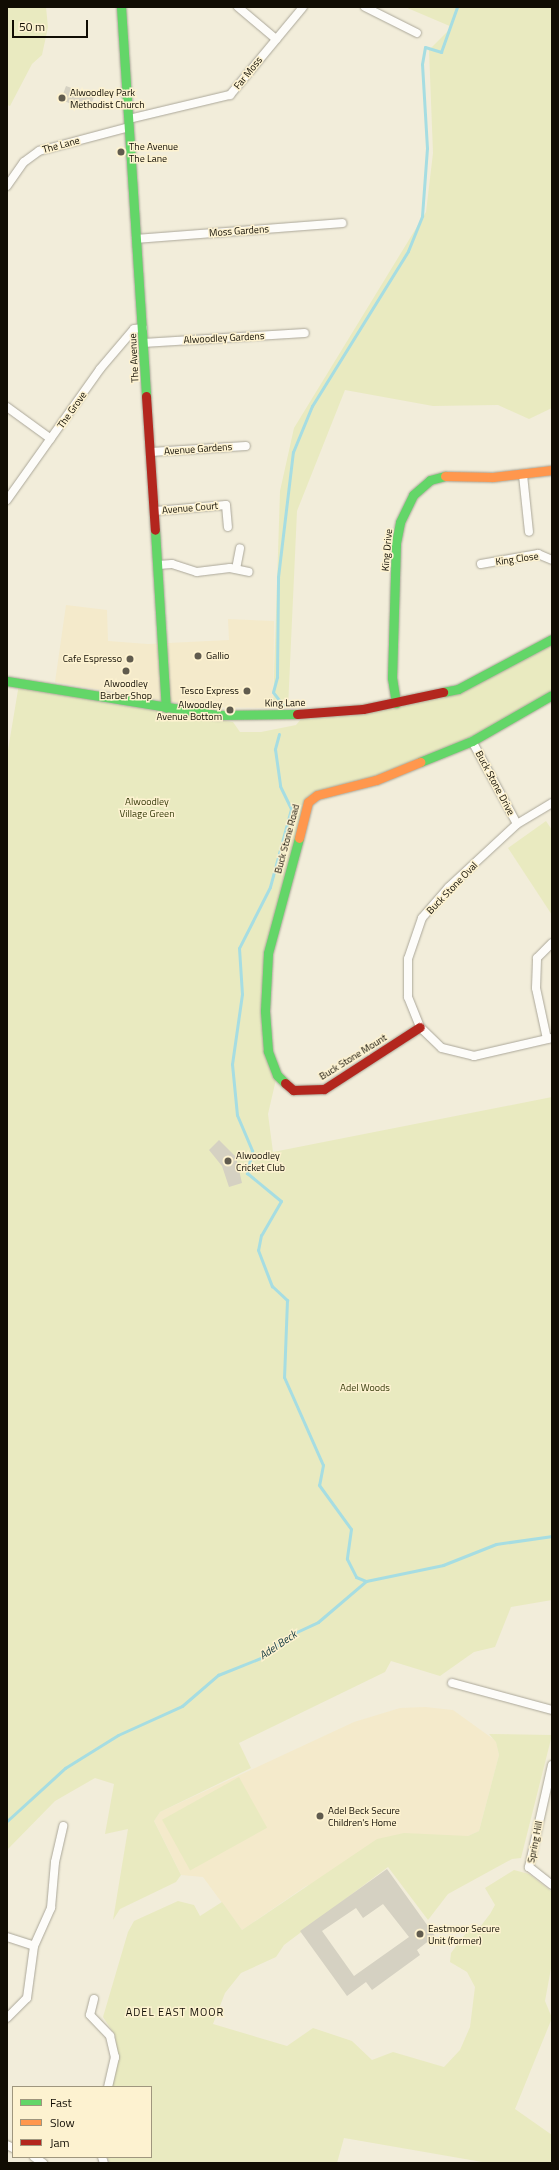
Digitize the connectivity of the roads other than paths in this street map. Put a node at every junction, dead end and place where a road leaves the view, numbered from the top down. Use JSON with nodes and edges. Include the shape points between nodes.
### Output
{"nodes":[{"id":1,"x":121,"y":7,"type":"edge"},
{"id":2,"x":238,"y":7,"type":"edge"},
{"id":3,"x":303,"y":7,"type":"edge"},
{"id":4,"x":365,"y":7,"type":"edge"},
{"id":5,"x":416,"y":33,"type":"dead end"},
{"id":6,"x":276,"y":39,"type":"junction"},
{"id":7,"x":129,"y":123,"type":"junction"},
{"id":8,"x":7,"y":186,"type":"edge"},
{"id":9,"x":342,"y":223,"type":"dead end"},
{"id":10,"x":136,"y":239,"type":"junction"},
{"id":11,"x":143,"y":328,"type":"junction"},
{"id":12,"x":306,"y":333,"type":"dead end"},
{"id":13,"x":143,"y":343,"type":"junction"},
{"id":14,"x":7,"y":407,"type":"edge"},
{"id":15,"x":51,"y":439,"type":"junction"},
{"id":16,"x":246,"y":446,"type":"dead end"},
{"id":17,"x":151,"y":452,"type":"junction"},
{"id":18,"x":552,"y":470,"type":"edge"},
{"id":19,"x":523,"y":475,"type":"junction"},
{"id":20,"x":7,"y":500,"type":"edge"},
{"id":21,"x":155,"y":511,"type":"junction"},
{"id":22,"x":228,"y":527,"type":"dead end"},
{"id":23,"x":529,"y":532,"type":"dead end"},
{"id":24,"x":240,"y":548,"type":"dead end"},
{"id":25,"x":552,"y":560,"type":"edge"},
{"id":26,"x":481,"y":564,"type":"dead end"},
{"id":27,"x":158,"y":565,"type":"junction"},
{"id":28,"x":236,"y":569,"type":"junction"},
{"id":29,"x":249,"y":572,"type":"dead end"},
{"id":30,"x":552,"y":640,"type":"edge"},
{"id":31,"x":7,"y":681,"type":"edge"},
{"id":32,"x":552,"y":695,"type":"edge"},
{"id":33,"x":396,"y":703,"type":"junction"},
{"id":34,"x":166,"y":708,"type":"junction"},
{"id":35,"x":472,"y":741,"type":"junction"},
{"id":36,"x":552,"y":803,"type":"edge"},
{"id":37,"x":517,"y":824,"type":"junction"},
{"id":38,"x":552,"y":943,"type":"edge"},
{"id":39,"x":420,"y":1027,"type":"junction"},
{"id":40,"x":550,"y":1039,"type":"edge"},
{"id":41,"x":293,"y":1090,"type":"joint"},
{"id":42,"x":452,"y":1683,"type":"dead end"},
{"id":43,"x":552,"y":1710,"type":"edge"},
{"id":44,"x":552,"y":1765,"type":"edge"},
{"id":45,"x":63,"y":1826,"type":"dead end"},
{"id":46,"x":552,"y":1885,"type":"edge"},
{"id":47,"x":7,"y":1937,"type":"edge"},
{"id":48,"x":34,"y":1946,"type":"junction"},
{"id":49,"x":94,"y":1999,"type":"dead end"},
{"id":50,"x":7,"y":2018,"type":"edge"},
{"id":51,"x":108,"y":2086,"type":"edge"}],
"edges":[{"from":1,"to":7,"type":"street","name":"The Avenue"},
{"from":2,"to":6,"type":"street"},
{"from":3,"to":6,"type":"street","name":"Far Moss"},
{"from":4,"to":5,"type":"street"},
{"from":6,"to":7,"type":"street","name":"Far Moss","via":[[230,95]]},
{"from":7,"to":8,"type":"street","name":"The Lane","via":[[39,151],[24,162]]},
{"from":7,"to":10,"type":"street","name":"The Avenue"},
{"from":9,"to":10,"type":"street","name":"Moss Gardens"},
{"from":10,"to":11,"type":"street","name":"The Avenue"},
{"from":11,"to":13,"type":"street","name":"The Avenue"},
{"from":11,"to":15,"type":"street","name":"The Grove","via":[[134,329],[100,369]]},
{"from":12,"to":13,"type":"street","name":"Alwoodley Gardens"},
{"from":13,"to":17,"type":"street","name":"The Avenue"},
{"from":14,"to":15,"type":"street"},
{"from":15,"to":20,"type":"street","name":"The Grove"},
{"from":16,"to":17,"type":"street","name":"Avenue Gardens"},
{"from":17,"to":21,"type":"street","name":"The Avenue"},
{"from":18,"to":19,"type":"street","name":"King Drive"},
{"from":19,"to":23,"type":"street"},
{"from":19,"to":33,"type":"street","name":"King Drive","via":[[444,476],[430,480],[413,495],[400,522],[396,543],[392,678]]},
{"from":21,"to":22,"type":"street","name":"Avenue Court","via":[[226,505]]},
{"from":21,"to":27,"type":"street","name":"The Avenue"},
{"from":24,"to":28,"type":"street"},
{"from":25,"to":26,"type":"street","name":"King Close","via":[[538,554]]},
{"from":27,"to":28,"type":"street","via":[[172,564],[198,572]]},
{"from":27,"to":34,"type":"street","name":"The Avenue"},
{"from":28,"to":29,"type":"street"},
{"from":30,"to":33,"type":"street","name":"King Lane","via":[[458,689]]},
{"from":31,"to":34,"type":"street","name":"King Lane"},
{"from":32,"to":35,"type":"street","name":"Buck Stone Road"},
{"from":33,"to":34,"type":"street","name":"King Lane","via":[[324,713],[218,715]]},
{"from":35,"to":37,"type":"street","name":"Buck Stone Drive"},
{"from":35,"to":41,"type":"street","name":"Buck Stone Road","via":[[376,780],[317,795],[308,802],[267,960],[265,1011],[268,1051],[277,1075]]},
{"from":36,"to":37,"type":"street","name":"Buck Stone Oval"},
{"from":37,"to":39,"type":"street","name":"Buck Stone Oval","via":[[449,887],[422,918],[408,959],[408,998]]},
{"from":38,"to":40,"type":"street","via":[[538,958],[536,988]]},
{"from":39,"to":40,"type":"street","via":[[442,1048],[474,1056]]},
{"from":39,"to":41,"type":"street","name":"Buck Stone Mount","via":[[324,1089]]},
{"from":42,"to":43,"type":"street"},
{"from":44,"to":46,"type":"street","name":"Spring Hill","via":[[529,1866]]},
{"from":45,"to":48,"type":"street","via":[[56,1851],[49,1916]]},
{"from":47,"to":48,"type":"street"},
{"from":48,"to":50,"type":"street","via":[[27,1998]]},
{"from":49,"to":51,"type":"street","via":[[90,2015],[110,2036],[115,2057]]}]}
